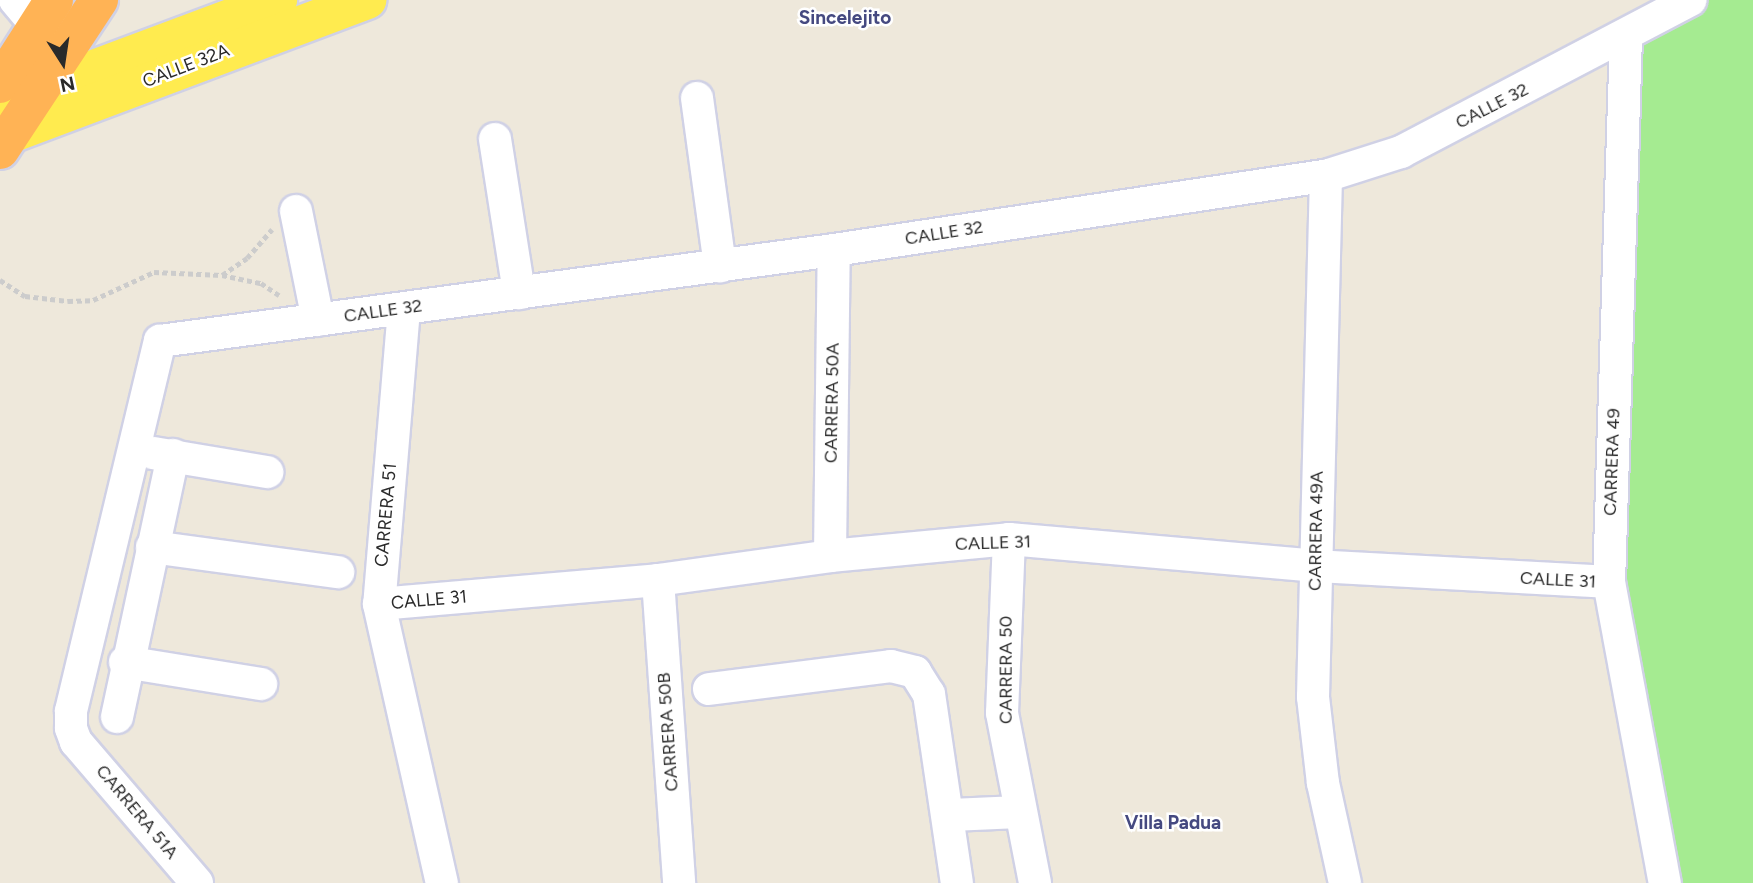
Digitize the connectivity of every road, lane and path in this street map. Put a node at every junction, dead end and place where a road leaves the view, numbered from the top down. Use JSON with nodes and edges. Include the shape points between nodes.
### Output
{"nodes":[{"id":1,"x":99,"y":0,"type":"edge"},
{"id":2,"x":278,"y":0,"type":"edge"},
{"id":3,"x":367,"y":0,"type":"edge"},
{"id":4,"x":1690,"y":0,"type":"edge"},
{"id":5,"x":35,"y":9,"type":"edge"},
{"id":6,"x":217,"y":11,"type":"edge"},
{"id":7,"x":1626,"y":36,"type":"junction"},
{"id":8,"x":5,"y":60,"type":"edge"},
{"id":9,"x":40,"y":89,"type":"junction"},
{"id":10,"x":698,"y":98,"type":"dead end"},
{"id":11,"x":3,"y":130,"type":"edge"},
{"id":12,"x":495,"y":139,"type":"dead end"},
{"id":13,"x":1326,"y":176,"type":"junction"},
{"id":14,"x":296,"y":211,"type":"joint"},
{"id":15,"x":834,"y":250,"type":"junction"},
{"id":16,"x":720,"y":266,"type":"junction"},
{"id":17,"x":222,"y":275,"type":"junction"},
{"id":18,"x":0,"y":280,"type":"edge"},
{"id":19,"x":519,"y":293,"type":"junction"},
{"id":20,"x":404,"y":309,"type":"junction"},
{"id":21,"x":318,"y":320,"type":"junction"},
{"id":22,"x":135,"y":451,"type":"junction"},
{"id":23,"x":173,"y":456,"type":"junction"},
{"id":24,"x":267,"y":472,"type":"dead end"},
{"id":25,"x":1009,"y":539,"type":"junction"},
{"id":26,"x":152,"y":547,"type":"junction"},
{"id":27,"x":830,"y":556,"type":"junction"},
{"id":28,"x":1315,"y":566,"type":"junction"},
{"id":29,"x":338,"y":572,"type":"dead end"},
{"id":30,"x":658,"y":580,"type":"junction"},
{"id":31,"x":1609,"y":582,"type":"junction"},
{"id":32,"x":379,"y":604,"type":"junction"},
{"id":33,"x":125,"y":662,"type":"junction"},
{"id":34,"x":261,"y":684,"type":"dead end"},
{"id":35,"x":709,"y":689,"type":"dead end"},
{"id":36,"x":117,"y":717,"type":"dead end"},
{"id":37,"x":1020,"y":812,"type":"junction"},
{"id":38,"x":950,"y":815,"type":"junction"},
{"id":39,"x":197,"y":883,"type":"edge"},
{"id":40,"x":442,"y":883,"type":"edge"},
{"id":41,"x":679,"y":883,"type":"edge"},
{"id":42,"x":957,"y":883,"type":"edge"},
{"id":43,"x":1035,"y":883,"type":"edge"},
{"id":44,"x":1345,"y":883,"type":"edge"},
{"id":45,"x":1665,"y":883,"type":"edge"}],
"edges":[{"from":1,"to":9,"type":"highway"},
{"from":2,"to":6,"type":"main road","name":"CALLE 32A"},
{"from":3,"to":11,"type":"main road","name":"CALLE 32A"},
{"from":4,"to":7,"type":"street","name":"CALLE 32"},
{"from":5,"to":8,"type":"highway"},
{"from":6,"to":9,"type":"main road","name":"CALLE 32A"},
{"from":7,"to":13,"type":"street","name":"CALLE 32","via":[[1401,152]]},
{"from":7,"to":31,"type":"street","name":"CARRERA 49"},
{"from":8,"to":9,"type":"street"},
{"from":9,"to":11,"type":"highway"},
{"from":10,"to":16,"type":"street"},
{"from":12,"to":19,"type":"street"},
{"from":13,"to":15,"type":"street","name":"CALLE 32"},
{"from":13,"to":28,"type":"street","name":"CARRERA 49A"},
{"from":14,"to":17,"type":"path"},
{"from":14,"to":21,"type":"street"},
{"from":15,"to":16,"type":"street","name":"CALLE 32"},
{"from":15,"to":27,"type":"street","name":"CARRERA 50A"},
{"from":16,"to":19,"type":"street","name":"CALLE 32"},
{"from":17,"to":18,"type":"path","via":[[154,272],[93,300],[68,301],[25,296]]},
{"from":17,"to":21,"type":"path","via":[[261,283]]},
{"from":19,"to":20,"type":"street","name":"CALLE 32"},
{"from":20,"to":21,"type":"street","name":"CALLE 32"},
{"from":20,"to":32,"type":"street","name":"CARRERA 51"},
{"from":21,"to":22,"type":"street","name":"CALLE 32","via":[[160,341]]},
{"from":22,"to":23,"type":"street"},
{"from":22,"to":39,"type":"street","name":"CARRERA 51A","via":[[71,711],[76,742]]},
{"from":23,"to":24,"type":"street"},
{"from":23,"to":26,"type":"street"},
{"from":25,"to":27,"type":"street","name":"CALLE 31"},
{"from":25,"to":28,"type":"street","name":"CALLE 31"},
{"from":25,"to":37,"type":"street","name":"CARRERA 50","via":[[1002,713]]},
{"from":26,"to":29,"type":"street"},
{"from":26,"to":33,"type":"street"},
{"from":27,"to":30,"type":"street","name":"CALLE 31"},
{"from":28,"to":31,"type":"street","name":"CALLE 31"},
{"from":28,"to":44,"type":"street","name":"CARRERA 49A","via":[[1313,697],[1323,783]]},
{"from":30,"to":32,"type":"street","name":"CALLE 31"},
{"from":30,"to":41,"type":"street","name":"CARRERA 50B"},
{"from":31,"to":45,"type":"street","name":"CARRERA 49"},
{"from":32,"to":40,"type":"street","name":"CARRERA 51"},
{"from":33,"to":34,"type":"street"},
{"from":33,"to":36,"type":"street"},
{"from":35,"to":38,"type":"street","via":[[891,666],[915,671],[929,694]]},
{"from":37,"to":38,"type":"street"},
{"from":37,"to":43,"type":"street","name":"CARRERA 50"},
{"from":38,"to":42,"type":"street"}]}
